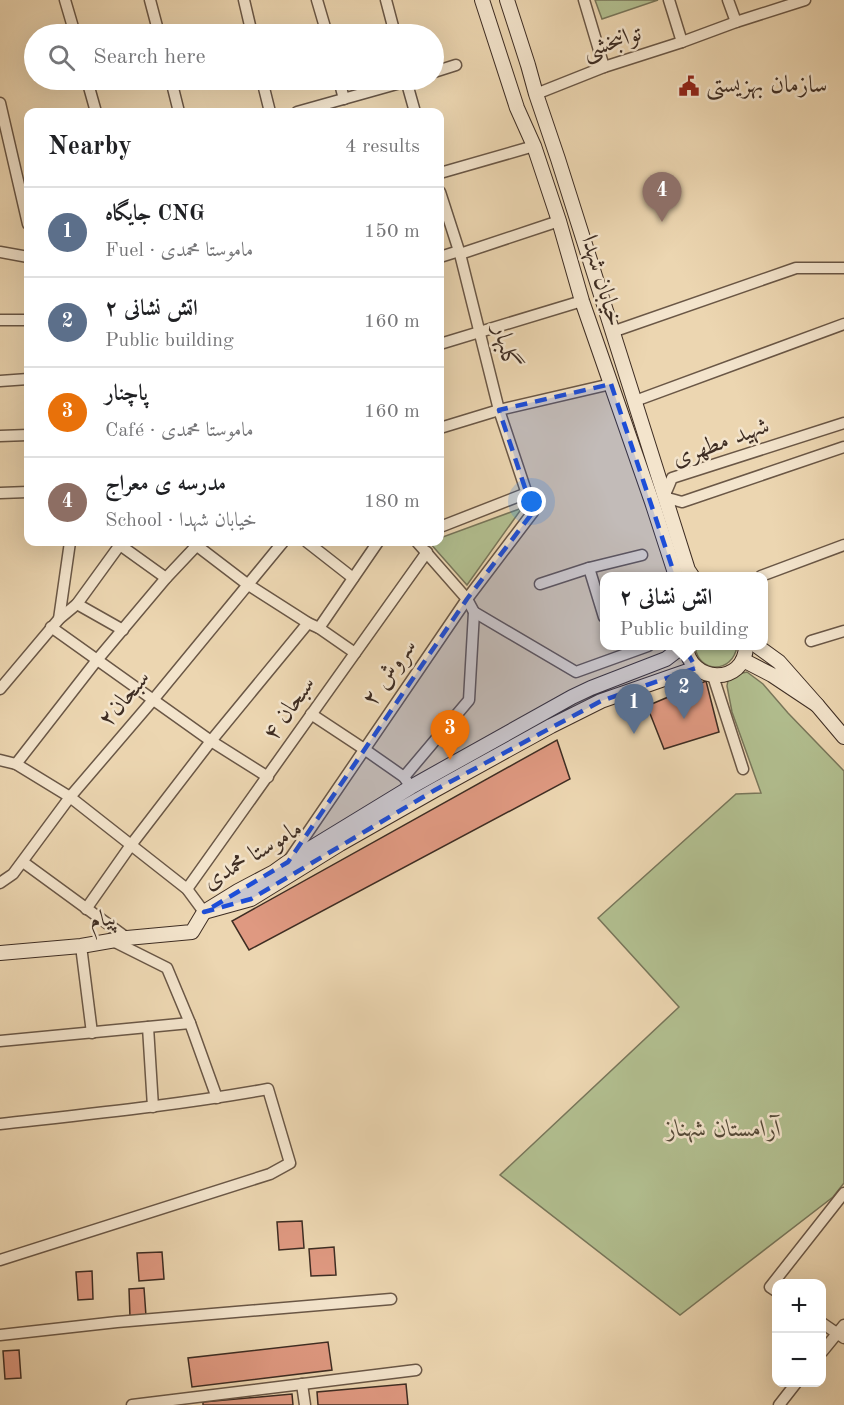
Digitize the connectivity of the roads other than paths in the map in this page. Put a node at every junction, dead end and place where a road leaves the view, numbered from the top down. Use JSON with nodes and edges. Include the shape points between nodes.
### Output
{"nodes":[{"id":1,"x":65,"y":0,"type":"edge"},
{"id":2,"x":150,"y":0,"type":"edge"},
{"id":3,"x":244,"y":0,"type":"edge"},
{"id":4,"x":317,"y":0,"type":"edge"},
{"id":5,"x":386,"y":0,"type":"edge"},
{"id":6,"x":482,"y":0,"type":"edge"},
{"id":7,"x":507,"y":0,"type":"edge"},
{"id":8,"x":584,"y":0,"type":"edge"},
{"id":9,"x":669,"y":0,"type":"edge"},
{"id":10,"x":728,"y":0,"type":"edge"},
{"id":11,"x":805,"y":0,"type":"edge"},
{"id":12,"x":736,"y":22,"type":"junction"},
{"id":13,"x":72,"y":24,"type":"edge"},
{"id":14,"x":156,"y":24,"type":"edge"},
{"id":15,"x":250,"y":24,"type":"edge"},
{"id":16,"x":324,"y":24,"type":"edge"},
{"id":17,"x":392,"y":24,"type":"edge"},
{"id":18,"x":682,"y":42,"type":"junction"},
{"id":19,"x":456,"y":65,"type":"dead end"},
{"id":20,"x":604,"y":67,"type":"junction"},
{"id":21,"x":444,"y":69,"type":"edge"},
{"id":22,"x":90,"y":90,"type":"edge"},
{"id":23,"x":174,"y":90,"type":"edge"},
{"id":24,"x":264,"y":90,"type":"edge"},
{"id":25,"x":342,"y":90,"type":"edge"},
{"id":26,"x":374,"y":90,"type":"edge"},
{"id":27,"x":410,"y":90,"type":"edge"},
{"id":28,"x":536,"y":94,"type":"junction"},
{"id":29,"x":344,"y":99,"type":"junction"},
{"id":30,"x":0,"y":103,"type":"edge"},
{"id":31,"x":95,"y":108,"type":"edge"},
{"id":32,"x":178,"y":108,"type":"edge"},
{"id":33,"x":269,"y":108,"type":"edge"},
{"id":34,"x":311,"y":108,"type":"edge"},
{"id":35,"x":414,"y":108,"type":"edge"},
{"id":36,"x":534,"y":146,"type":"junction"},
{"id":37,"x":444,"y":172,"type":"edge"},
{"id":38,"x":444,"y":205,"type":"edge"},
{"id":39,"x":24,"y":207,"type":"edge"},
{"id":40,"x":559,"y":220,"type":"junction"},
{"id":41,"x":0,"y":252,"type":"edge"},
{"id":42,"x":459,"y":252,"type":"junction"},
{"id":43,"x":24,"y":256,"type":"edge"},
{"id":44,"x":444,"y":256,"type":"edge"},
{"id":45,"x":844,"y":267,"type":"edge"},
{"id":46,"x":582,"y":301,"type":"junction"},
{"id":47,"x":0,"y":320,"type":"edge"},
{"id":48,"x":24,"y":320,"type":"edge"},
{"id":49,"x":844,"y":324,"type":"edge"},
{"id":50,"x":612,"y":332,"type":"junction"},
{"id":51,"x":480,"y":333,"type":"junction"},
{"id":52,"x":444,"y":343,"type":"edge"},
{"id":53,"x":24,"y":379,"type":"edge"},
{"id":54,"x":0,"y":381,"type":"edge"},
{"id":55,"x":611,"y":384,"type":"junction"},
{"id":56,"x":635,"y":401,"type":"junction"},
{"id":57,"x":499,"y":410,"type":"junction"},
{"id":58,"x":844,"y":423,"type":"edge"},
{"id":59,"x":444,"y":427,"type":"edge"},
{"id":60,"x":24,"y":435,"type":"edge"},
{"id":61,"x":0,"y":436,"type":"edge"},
{"id":62,"x":844,"y":447,"type":"edge"},
{"id":63,"x":24,"y":492,"type":"edge"},
{"id":64,"x":0,"y":493,"type":"edge"},
{"id":65,"x":526,"y":493,"type":"junction"},
{"id":66,"x":658,"y":500,"type":"junction"},
{"id":67,"x":533,"y":512,"type":"joint"},
{"id":68,"x":444,"y":524,"type":"edge"},
{"id":69,"x":844,"y":545,"type":"edge"},
{"id":70,"x":69,"y":546,"type":"edge"},
{"id":71,"x":119,"y":546,"type":"edge"},
{"id":72,"x":125,"y":546,"type":"edge"},
{"id":73,"x":194,"y":546,"type":"edge"},
{"id":74,"x":201,"y":546,"type":"edge"},
{"id":75,"x":280,"y":546,"type":"edge"},
{"id":76,"x":312,"y":546,"type":"edge"},
{"id":77,"x":375,"y":546,"type":"edge"},
{"id":78,"x":421,"y":546,"type":"edge"},
{"id":79,"x":427,"y":552,"type":"junction"},
{"id":80,"x":642,"y":555,"type":"dead end"},
{"id":81,"x":589,"y":568,"type":"junction"},
{"id":82,"x":675,"y":572,"type":"edge"},
{"id":83,"x":689,"y":572,"type":"edge"},
{"id":84,"x":768,"y":573,"type":"edge"},
{"id":85,"x":166,"y":578,"type":"junction"},
{"id":86,"x":353,"y":578,"type":"junction"},
{"id":87,"x":247,"y":584,"type":"junction"},
{"id":88,"x":540,"y":584,"type":"dead end"},
{"id":89,"x":467,"y":599,"type":"junction"},
{"id":90,"x":600,"y":603,"type":"edge"},
{"id":91,"x":77,"y":604,"type":"junction"},
{"id":92,"x":474,"y":612,"type":"junction"},
{"id":93,"x":55,"y":623,"type":"junction"},
{"id":94,"x":314,"y":625,"type":"junction"},
{"id":95,"x":123,"y":630,"type":"junction"},
{"id":96,"x":844,"y":631,"type":"edge"},
{"id":97,"x":811,"y":641,"type":"dead end"},
{"id":98,"x":615,"y":650,"type":"edge"},
{"id":99,"x":635,"y":650,"type":"edge"},
{"id":100,"x":678,"y":650,"type":"edge"},
{"id":101,"x":686,"y":650,"type":"edge"},
{"id":102,"x":763,"y":650,"type":"edge"},
{"id":103,"x":744,"y":652,"type":"edge"},
{"id":104,"x":355,"y":654,"type":"junction"},
{"id":105,"x":617,"y":657,"type":"junction"},
{"id":106,"x":97,"y":660,"type":"junction"},
{"id":107,"x":696,"y":668,"type":"junction"},
{"id":108,"x":713,"y":676,"type":"junction"},
{"id":109,"x":0,"y":688,"type":"edge"},
{"id":110,"x":153,"y":700,"type":"junction"},
{"id":111,"x":817,"y":705,"type":"junction"},
{"id":112,"x":311,"y":714,"type":"junction"},
{"id":113,"x":844,"y":737,"type":"edge"},
{"id":114,"x":211,"y":741,"type":"junction"},
{"id":115,"x":364,"y":749,"type":"junction"},
{"id":116,"x":0,"y":760,"type":"edge"},
{"id":117,"x":16,"y":764,"type":"junction"},
{"id":118,"x":743,"y":769,"type":"dead end"},
{"id":119,"x":268,"y":777,"type":"junction"},
{"id":120,"x":408,"y":782,"type":"junction"},
{"id":121,"x":70,"y":797,"type":"junction"},
{"id":122,"x":131,"y":845,"type":"junction"},
{"id":123,"x":22,"y":862,"type":"junction"},
{"id":124,"x":288,"y":862,"type":"junction"},
{"id":125,"x":0,"y":883,"type":"edge"},
{"id":126,"x":187,"y":890,"type":"junction"},
{"id":127,"x":86,"y":909,"type":"junction"},
{"id":128,"x":204,"y":912,"type":"junction"},
{"id":129,"x":127,"y":938,"type":"junction"},
{"id":130,"x":113,"y":941,"type":"junction"},
{"id":131,"x":81,"y":946,"type":"junction"},
{"id":132,"x":0,"y":953,"type":"edge"},
{"id":133,"x":190,"y":1023,"type":"junction"},
{"id":134,"x":148,"y":1027,"type":"junction"},
{"id":135,"x":92,"y":1033,"type":"junction"},
{"id":136,"x":0,"y":1041,"type":"edge"},
{"id":137,"x":217,"y":1098,"type":"junction"},
{"id":138,"x":153,"y":1107,"type":"junction"},
{"id":139,"x":0,"y":1124,"type":"edge"},
{"id":140,"x":844,"y":1193,"type":"edge"},
{"id":141,"x":0,"y":1260,"type":"edge"},
{"id":142,"x":780,"y":1279,"type":"edge"},
{"id":143,"x":391,"y":1299,"type":"dead end"},
{"id":144,"x":826,"y":1325,"type":"edge"},
{"id":145,"x":842,"y":1332,"type":"edge"},
{"id":146,"x":0,"y":1335,"type":"edge"},
{"id":147,"x":826,"y":1348,"type":"edge"},
{"id":148,"x":416,"y":1370,"type":"dead end"},
{"id":149,"x":302,"y":1384,"type":"junction"},
{"id":150,"x":794,"y":1387,"type":"edge"},
{"id":151,"x":189,"y":1402,"type":"edge"},
{"id":152,"x":132,"y":1405,"type":"edge"},
{"id":153,"x":305,"y":1405,"type":"edge"},
{"id":154,"x":779,"y":1405,"type":"edge"}],
"edges":[{"from":1,"to":13,"type":"street"},
{"from":2,"to":14,"type":"street"},
{"from":3,"to":15,"type":"street"},
{"from":4,"to":16,"type":"street"},
{"from":5,"to":17,"type":"street"},
{"from":6,"to":36,"type":"main road","name":"خیابان شهدا","via":[[517,108]]},
{"from":7,"to":28,"type":"main road","name":"خیابان شهدا"},
{"from":8,"to":20,"type":"street"},
{"from":9,"to":18,"type":"street"},
{"from":10,"to":12,"type":"street"},
{"from":11,"to":12,"type":"street","name":"توانبخشی"},
{"from":12,"to":18,"type":"street","name":"توانبخشی"},
{"from":18,"to":20,"type":"street","name":"توانبخشی"},
{"from":19,"to":21,"type":"street"},
{"from":20,"to":28,"type":"street","name":"توانبخشی"},
{"from":22,"to":31,"type":"street"},
{"from":23,"to":32,"type":"street"},
{"from":24,"to":33,"type":"street"},
{"from":25,"to":29,"type":"street"},
{"from":26,"to":29,"type":"street"},
{"from":27,"to":35,"type":"street"},
{"from":28,"to":50,"type":"main road","name":"خیابان شهدا"},
{"from":29,"to":34,"type":"street"},
{"from":30,"to":39,"type":"street"},
{"from":36,"to":37,"type":"street"},
{"from":36,"to":40,"type":"main road","name":"خیابان شهدا"},
{"from":38,"to":42,"type":"street","name":"گلبهار"},
{"from":40,"to":42,"type":"street"},
{"from":40,"to":46,"type":"main road","name":"خیابان شهدا"},
{"from":41,"to":43,"type":"street"},
{"from":42,"to":44,"type":"street"},
{"from":42,"to":51,"type":"street","name":"گلبهار"},
{"from":45,"to":50,"type":"street","via":[[796,268]]},
{"from":46,"to":51,"type":"street"},
{"from":46,"to":55,"type":"main road","name":"خیابان شهدا"},
{"from":47,"to":48,"type":"street"},
{"from":49,"to":56,"type":"street"},
{"from":50,"to":56,"type":"main road","name":"خیابان شهدا"},
{"from":51,"to":52,"type":"street"},
{"from":51,"to":57,"type":"street","name":"گلبهار"},
{"from":53,"to":54,"type":"street"},
{"from":55,"to":57,"type":"street"},
{"from":55,"to":66,"type":"main road","name":"خیابان شهدا"},
{"from":56,"to":66,"type":"main road","name":"خیابان شهدا"},
{"from":57,"to":59,"type":"street"},
{"from":57,"to":65,"type":"street","name":"گلبهار"},
{"from":58,"to":66,"type":"street","name":"شهید مطهری","via":[[672,478]]},
{"from":60,"to":61,"type":"street"},
{"from":62,"to":66,"type":"street","name":"شهید مطهری","via":[[682,502]]},
{"from":63,"to":64,"type":"street"},
{"from":65,"to":67,"type":"street","name":"گلبهار"},
{"from":65,"to":68,"type":"street"},
{"from":66,"to":82,"type":"main road","name":"خیابان شهدا"},
{"from":66,"to":83,"type":"main road","name":"خیابان شهدا"},
{"from":67,"to":89,"type":"street","name":"سروش ۲"},
{"from":69,"to":84,"type":"street"},
{"from":70,"to":93,"type":"street"},
{"from":71,"to":91,"type":"street"},
{"from":72,"to":85,"type":"street"},
{"from":73,"to":85,"type":"street"},
{"from":74,"to":87,"type":"street"},
{"from":75,"to":87,"type":"street","name":"سبحان۲"},
{"from":76,"to":86,"type":"street"},
{"from":77,"to":86,"type":"street"},
{"from":78,"to":79,"type":"street"},
{"from":79,"to":89,"type":"street"},
{"from":79,"to":104,"type":"street","name":"سبحان ۴"},
{"from":80,"to":81,"type":"street"},
{"from":81,"to":88,"type":"street"},
{"from":81,"to":90,"type":"street"},
{"from":85,"to":95,"type":"street"},
{"from":86,"to":94,"type":"street"},
{"from":87,"to":94,"type":"street"},
{"from":87,"to":110,"type":"street","name":"سبحان۲"},
{"from":89,"to":92,"type":"street"},
{"from":89,"to":115,"type":"street","name":"سروش ۲"},
{"from":91,"to":93,"type":"street"},
{"from":91,"to":95,"type":"street"},
{"from":92,"to":105,"type":"street","via":[[576,672]]},
{"from":92,"to":120,"type":"street","via":[[469,700]]},
{"from":93,"to":106,"type":"street"},
{"from":93,"to":109,"type":"street"},
{"from":94,"to":104,"type":"street"},
{"from":94,"to":114,"type":"street"},
{"from":95,"to":106,"type":"street"},
{"from":96,"to":97,"type":"street"},
{"from":98,"to":105,"type":"street"},
{"from":99,"to":105,"type":"street"},
{"from":100,"to":120,"type":"main road","name":"ماموستا محمدی","via":[[666,659],[572,697]]},
{"from":101,"to":107,"type":"main road"},
{"from":102,"to":111,"type":"main road"},
{"from":103,"to":108,"type":"main road","via":[[738,667]]},
{"from":103,"to":111,"type":"main road"},
{"from":104,"to":112,"type":"street","name":"سبحان ۴"},
{"from":106,"to":110,"type":"street"},
{"from":106,"to":117,"type":"street"},
{"from":107,"to":108,"type":"main road"},
{"from":107,"to":128,"type":"main road","name":"ماموستا محمدی","via":[[601,701],[425,795],[251,899]]},
{"from":108,"to":118,"type":"street"},
{"from":110,"to":114,"type":"street"},
{"from":110,"to":121,"type":"street","name":"سبحان۲"},
{"from":111,"to":113,"type":"main road"},
{"from":112,"to":115,"type":"street"},
{"from":112,"to":119,"type":"street","name":"سبحان ۴"},
{"from":114,"to":119,"type":"street"},
{"from":114,"to":122,"type":"street"},
{"from":115,"to":120,"type":"street"},
{"from":115,"to":124,"type":"street","name":"سروش ۲"},
{"from":116,"to":117,"type":"street"},
{"from":117,"to":121,"type":"street"},
{"from":119,"to":126,"type":"street","name":"سبحان ۴"},
{"from":120,"to":124,"type":"main road","name":"ماموستا محمدی"},
{"from":121,"to":122,"type":"street"},
{"from":121,"to":123,"type":"street","name":"سبحان۲"},
{"from":122,"to":126,"type":"street"},
{"from":122,"to":127,"type":"street"},
{"from":123,"to":125,"type":"street","name":"سبحان۲"},
{"from":123,"to":127,"type":"street"},
{"from":124,"to":128,"type":"main road","name":"ماموستا محمدی"},
{"from":126,"to":128,"type":"street"},
{"from":127,"to":129,"type":"street"},
{"from":128,"to":129,"type":"main road","name":"پیام","via":[[192,932]]},
{"from":129,"to":130,"type":"main road","name":"پیام"},
{"from":130,"to":131,"type":"main road","name":"پیام"},
{"from":130,"to":133,"type":"street","via":[[167,968]]},
{"from":131,"to":132,"type":"main road","name":"پیام"},
{"from":131,"to":135,"type":"street"},
{"from":133,"to":134,"type":"street"},
{"from":133,"to":137,"type":"street"},
{"from":134,"to":135,"type":"street"},
{"from":134,"to":138,"type":"street"},
{"from":135,"to":136,"type":"street"},
{"from":137,"to":138,"type":"street"},
{"from":137,"to":141,"type":"street","via":[[268,1089],[290,1163],[270,1174]]},
{"from":138,"to":139,"type":"street"},
{"from":140,"to":142,"type":"street"},
{"from":143,"to":146,"type":"street"},
{"from":144,"to":145,"type":"street"},
{"from":145,"to":147,"type":"street"},
{"from":148,"to":149,"type":"street"},
{"from":149,"to":151,"type":"street"},
{"from":149,"to":153,"type":"street"},
{"from":150,"to":154,"type":"street"},
{"from":151,"to":152,"type":"street"}]}
